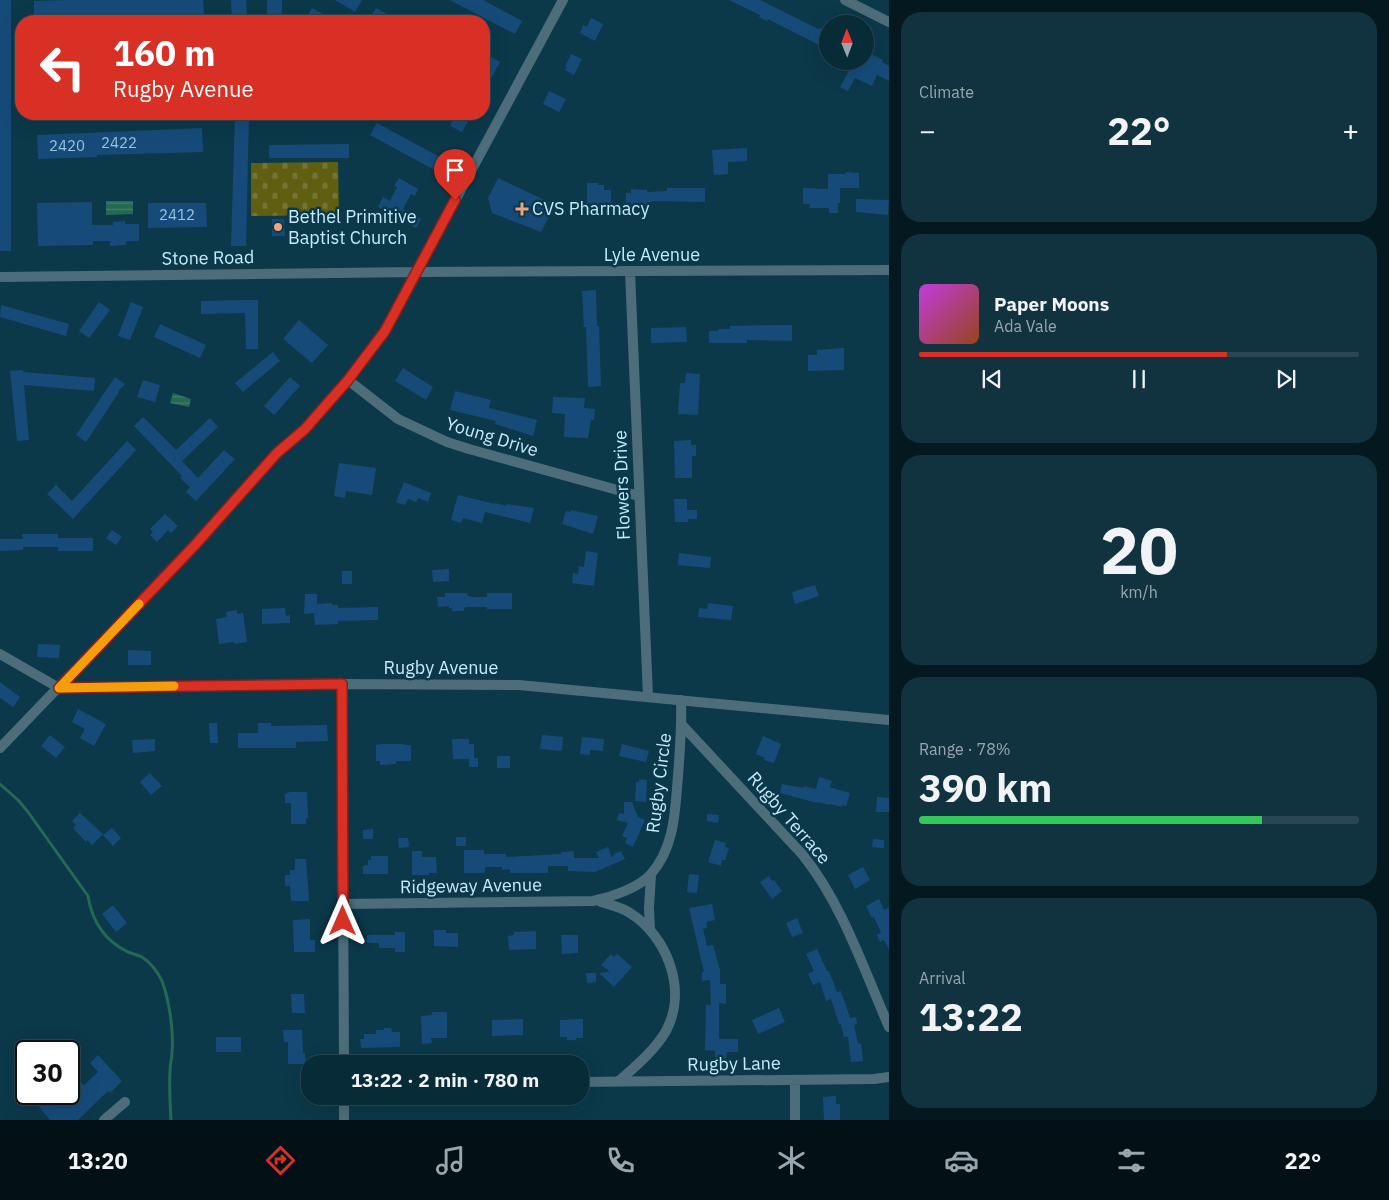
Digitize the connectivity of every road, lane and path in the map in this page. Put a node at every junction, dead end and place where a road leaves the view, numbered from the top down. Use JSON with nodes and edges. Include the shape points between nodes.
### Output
{"nodes":[{"id":1,"x":563,"y":0,"type":"edge"},
{"id":2,"x":845,"y":0,"type":"edge"},
{"id":3,"x":889,"y":22,"type":"edge"},
{"id":4,"x":889,"y":270,"type":"edge"},
{"id":5,"x":416,"y":272,"type":"junction"},
{"id":6,"x":630,"y":272,"type":"junction"},
{"id":7,"x":0,"y":277,"type":"edge"},
{"id":8,"x":348,"y":380,"type":"junction"},
{"id":9,"x":639,"y":496,"type":"junction"},
{"id":10,"x":0,"y":654,"type":"edge"},
{"id":11,"x":342,"y":684,"type":"junction"},
{"id":12,"x":59,"y":688,"type":"junction"},
{"id":13,"x":648,"y":696,"type":"junction"},
{"id":14,"x":681,"y":700,"type":"junction"},
{"id":15,"x":889,"y":720,"type":"edge"},
{"id":16,"x":682,"y":724,"type":"junction"},
{"id":17,"x":0,"y":748,"type":"edge"},
{"id":18,"x":651,"y":875,"type":"junction"},
{"id":19,"x":599,"y":900,"type":"junction"},
{"id":20,"x":343,"y":904,"type":"junction"},
{"id":21,"x":650,"y":930,"type":"junction"},
{"id":22,"x":889,"y":1027,"type":"edge"},
{"id":23,"x":344,"y":1055,"type":"edge"},
{"id":24,"x":889,"y":1077,"type":"edge"},
{"id":25,"x":795,"y":1080,"type":"junction"},
{"id":26,"x":620,"y":1081,"type":"junction"},
{"id":27,"x":589,"y":1082,"type":"edge"},
{"id":28,"x":125,"y":1102,"type":"dead end"},
{"id":29,"x":344,"y":1105,"type":"edge"},
{"id":30,"x":104,"y":1120,"type":"edge"},
{"id":31,"x":344,"y":1120,"type":"edge"},
{"id":32,"x":795,"y":1120,"type":"edge"}],
"edges":[{"from":1,"to":5,"type":"street"},
{"from":2,"to":3,"type":"street"},
{"from":4,"to":6,"type":"street","name":"Lyle Avenue"},
{"from":5,"to":6,"type":"street","name":"Lyle Avenue"},
{"from":5,"to":7,"type":"street","name":"Stone Road"},
{"from":5,"to":8,"type":"street","via":[[385,331]]},
{"from":6,"to":9,"type":"street","name":"Flowers Drive"},
{"from":8,"to":9,"type":"street","name":"Young Drive","via":[[398,419],[447,442]]},
{"from":8,"to":12,"type":"street"},
{"from":9,"to":13,"type":"street","name":"Flowers Drive"},
{"from":10,"to":12,"type":"street"},
{"from":11,"to":12,"type":"street","name":"Rugby Avenue"},
{"from":11,"to":13,"type":"street","name":"Rugby Avenue","via":[[519,685]]},
{"from":11,"to":20,"type":"street"},
{"from":12,"to":17,"type":"street"},
{"from":13,"to":14,"type":"street","name":"Rugby Avenue"},
{"from":14,"to":15,"type":"street","name":"Rugby Avenue"},
{"from":14,"to":16,"type":"street","name":"Rugby Circle"},
{"from":16,"to":18,"type":"street","name":"Rugby Circle","via":[[673,827],[667,847]]},
{"from":16,"to":22,"type":"street","name":"Rugby Terrace","via":[[817,872]]},
{"from":18,"to":19,"type":"street","name":"Rugby Circle","via":[[630,889]]},
{"from":18,"to":21,"type":"street"},
{"from":19,"to":20,"type":"street","name":"Ridgeway Avenue"},
{"from":19,"to":21,"type":"street","via":[[630,913]]},
{"from":20,"to":23,"type":"street"},
{"from":21,"to":26,"type":"street","via":[[668,958],[674,975],[673,1012],[658,1044]]},
{"from":24,"to":25,"type":"street","name":"Rugby Lane"},
{"from":25,"to":26,"type":"street","name":"Rugby Lane"},
{"from":25,"to":32,"type":"street"},
{"from":26,"to":27,"type":"street","name":"Rugby Lane"},
{"from":28,"to":30,"type":"street"},
{"from":29,"to":31,"type":"street"}]}
